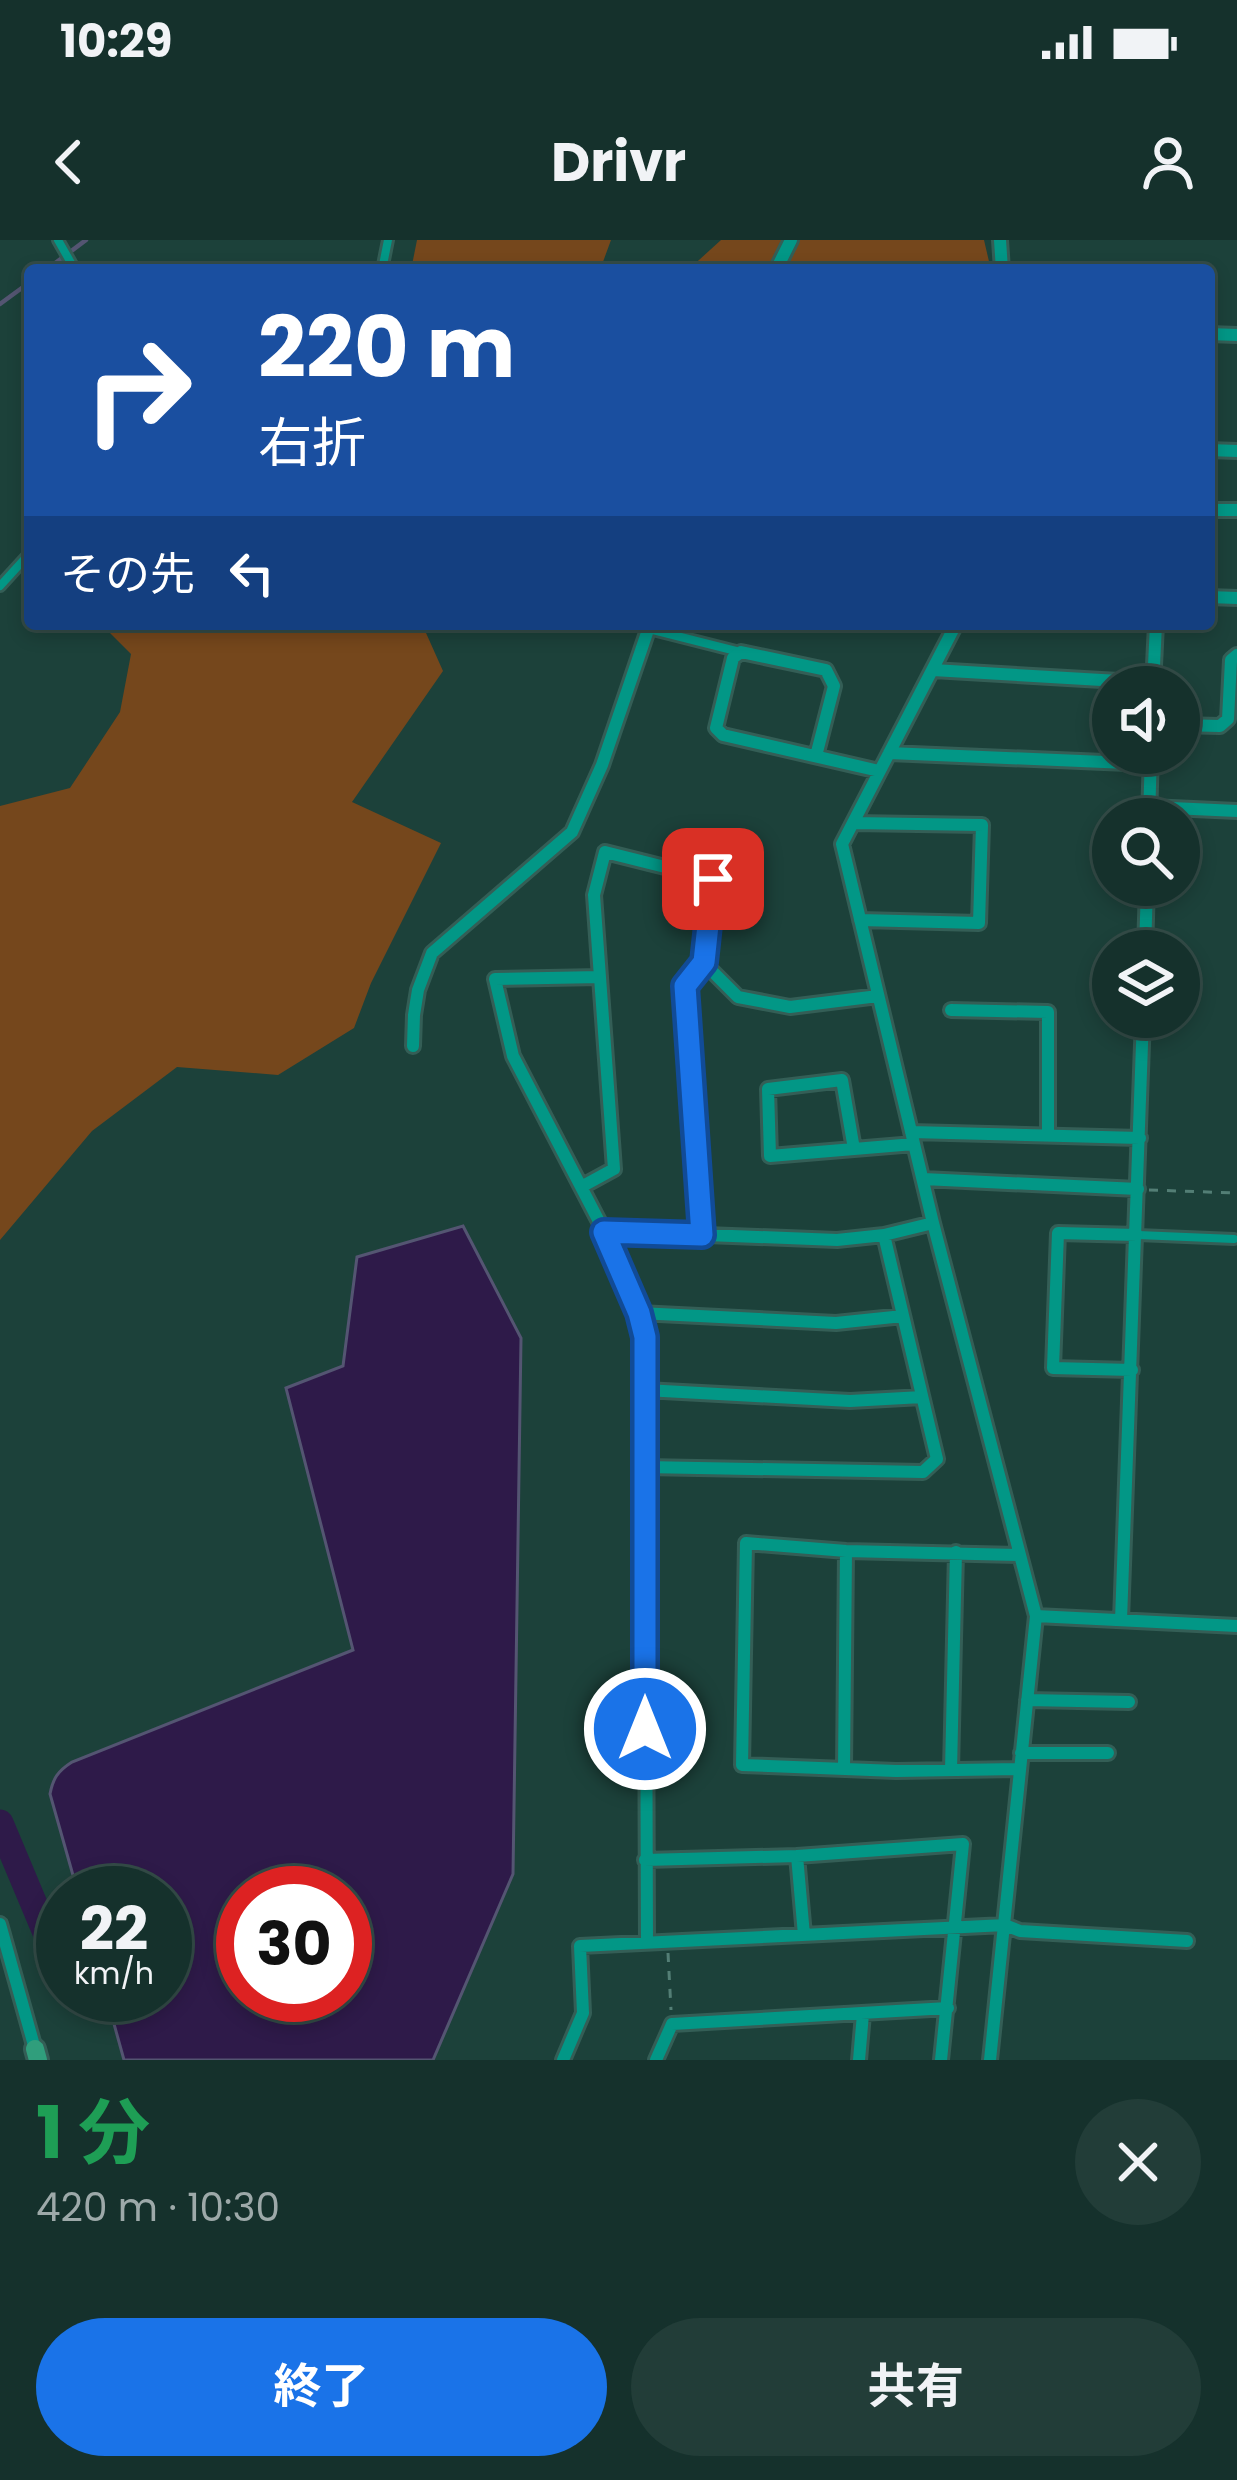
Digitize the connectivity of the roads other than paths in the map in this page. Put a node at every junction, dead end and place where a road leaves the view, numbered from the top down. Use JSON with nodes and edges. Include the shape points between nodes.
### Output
{"nodes":[{"id":1,"x":24,"y":560,"type":"edge"},
{"id":2,"x":0,"y":586,"type":"edge"},
{"id":3,"x":648,"y":630,"type":"edge"},
{"id":4,"x":660,"y":630,"type":"edge"},
{"id":5,"x":953,"y":630,"type":"edge"},
{"id":6,"x":1156,"y":630,"type":"edge"},
{"id":7,"x":741,"y":652,"type":"junction"},
{"id":8,"x":1237,"y":655,"type":"edge"},
{"id":9,"x":1154,"y":666,"type":"edge"},
{"id":10,"x":933,"y":670,"type":"junction"},
{"id":11,"x":1092,"y":681,"type":"edge"},
{"id":12,"x":1200,"y":726,"type":"edge"},
{"id":13,"x":889,"y":753,"type":"junction"},
{"id":14,"x":816,"y":756,"type":"junction"},
{"id":15,"x":1092,"y":758,"type":"edge"},
{"id":16,"x":879,"y":771,"type":"junction"},
{"id":17,"x":1237,"y":811,"type":"edge"},
{"id":18,"x":1200,"y":812,"type":"edge"},
{"id":19,"x":853,"y":823,"type":"junction"},
{"id":20,"x":860,"y":920,"type":"junction"},
{"id":21,"x":704,"y":962,"type":"junction"},
{"id":22,"x":600,"y":977,"type":"junction"},
{"id":23,"x":878,"y":996,"type":"junction"},
{"id":24,"x":951,"y":1010,"type":"dead end"},
{"id":25,"x":1142,"y":1038,"type":"edge"},
{"id":26,"x":413,"y":1046,"type":"dead end"},
{"id":27,"x":1048,"y":1136,"type":"junction"},
{"id":28,"x":913,"y":1138,"type":"junction"},
{"id":29,"x":1140,"y":1138,"type":"junction"},
{"id":30,"x":854,"y":1149,"type":"junction"},
{"id":31,"x":922,"y":1179,"type":"junction"},
{"id":32,"x":581,"y":1186,"type":"junction"},
{"id":33,"x":1138,"y":1189,"type":"junction"},
{"id":34,"x":933,"y":1223,"type":"junction"},
{"id":35,"x":604,"y":1232,"type":"junction"},
{"id":36,"x":702,"y":1235,"type":"junction"},
{"id":37,"x":884,"y":1235,"type":"junction"},
{"id":38,"x":1137,"y":1235,"type":"junction"},
{"id":39,"x":1234,"y":1238,"type":"dead end"},
{"id":40,"x":639,"y":1313,"type":"junction"},
{"id":41,"x":903,"y":1316,"type":"junction"},
{"id":42,"x":1132,"y":1370,"type":"junction"},
{"id":43,"x":645,"y":1390,"type":"junction"},
{"id":44,"x":922,"y":1397,"type":"junction"},
{"id":45,"x":646,"y":1467,"type":"junction"},
{"id":46,"x":846,"y":1550,"type":"junction"},
{"id":47,"x":956,"y":1552,"type":"junction"},
{"id":48,"x":1018,"y":1555,"type":"junction"},
{"id":49,"x":1036,"y":1616,"type":"junction"},
{"id":50,"x":1121,"y":1620,"type":"junction"},
{"id":51,"x":1237,"y":1626,"type":"edge"},
{"id":52,"x":1027,"y":1700,"type":"junction"},
{"id":53,"x":1129,"y":1702,"type":"dead end"},
{"id":54,"x":1021,"y":1753,"type":"junction"},
{"id":55,"x":1108,"y":1753,"type":"dead end"},
{"id":56,"x":844,"y":1769,"type":"junction"},
{"id":57,"x":1019,"y":1769,"type":"junction"},
{"id":58,"x":952,"y":1770,"type":"junction"},
{"id":59,"x":797,"y":1856,"type":"junction"},
{"id":60,"x":645,"y":1860,"type":"junction"},
{"id":61,"x":0,"y":1924,"type":"edge"},
{"id":62,"x":1005,"y":1925,"type":"junction"},
{"id":63,"x":956,"y":1926,"type":"junction"},
{"id":64,"x":804,"y":1935,"type":"junction"},
{"id":65,"x":647,"y":1941,"type":"junction"},
{"id":66,"x":1187,"y":1941,"type":"dead end"},
{"id":67,"x":948,"y":2008,"type":"junction"},
{"id":68,"x":863,"y":2014,"type":"junction"},
{"id":69,"x":36,"y":2055,"type":"edge"},
{"id":70,"x":563,"y":2060,"type":"edge"},
{"id":71,"x":656,"y":2060,"type":"edge"},
{"id":72,"x":859,"y":2060,"type":"edge"},
{"id":73,"x":941,"y":2060,"type":"edge"},
{"id":74,"x":990,"y":2060,"type":"edge"}],
"edges":[{"from":1,"to":2,"type":"lane"},
{"from":3,"to":26,"type":"street","via":[[572,832],[432,953],[418,990]]},
{"from":4,"to":7,"type":"lane"},
{"from":5,"to":10,"type":"street"},
{"from":6,"to":9,"type":"street"},
{"from":7,"to":14,"type":"street","via":[[826,670],[834,686]]},
{"from":7,"to":14,"type":"street","via":[[716,728]]},
{"from":8,"to":12,"type":"street","via":[[1228,719]]},
{"from":10,"to":11,"type":"street"},
{"from":10,"to":13,"type":"street"},
{"from":13,"to":15,"type":"street"},
{"from":13,"to":16,"type":"street"},
{"from":14,"to":16,"type":"street"},
{"from":16,"to":19,"type":"street"},
{"from":17,"to":18,"type":"street"},
{"from":19,"to":20,"type":"street","via":[[842,844]]},
{"from":19,"to":20,"type":"street","via":[[982,825],[980,923]]},
{"from":20,"to":23,"type":"street"},
{"from":21,"to":22,"type":"street","via":[[713,879],[605,852],[594,895]]},
{"from":21,"to":23,"type":"street","via":[[739,997],[790,1006]]},
{"from":21,"to":36,"type":"street","via":[[685,986]]},
{"from":22,"to":32,"type":"street","via":[[614,1169]]},
{"from":22,"to":32,"type":"street","via":[[495,979],[513,1056]]},
{"from":23,"to":28,"type":"street"},
{"from":24,"to":27,"type":"street","via":[[1048,1012]]},
{"from":25,"to":29,"type":"street"},
{"from":27,"to":28,"type":"street"},
{"from":27,"to":29,"type":"street"},
{"from":28,"to":30,"type":"street"},
{"from":28,"to":31,"type":"street"},
{"from":29,"to":33,"type":"street"},
{"from":30,"to":30,"type":"street","via":[[770,1156],[768,1089],[842,1080]]},
{"from":31,"to":33,"type":"street"},
{"from":31,"to":34,"type":"street"},
{"from":32,"to":35,"type":"street"},
{"from":33,"to":38,"type":"street"},
{"from":34,"to":37,"type":"street"},
{"from":34,"to":48,"type":"street"},
{"from":35,"to":36,"type":"street"},
{"from":35,"to":40,"type":"street"},
{"from":36,"to":37,"type":"street"},
{"from":37,"to":41,"type":"street"},
{"from":38,"to":39,"type":"lane"},
{"from":38,"to":42,"type":"street"},
{"from":38,"to":42,"type":"street","via":[[1058,1234],[1053,1368]]},
{"from":40,"to":41,"type":"street","via":[[836,1323]]},
{"from":40,"to":43,"type":"street"},
{"from":41,"to":44,"type":"street"},
{"from":42,"to":50,"type":"street"},
{"from":43,"to":44,"type":"street"},
{"from":43,"to":45,"type":"street"},
{"from":44,"to":45,"type":"street","via":[[937,1459],[923,1472]]},
{"from":45,"to":60,"type":"street"},
{"from":46,"to":47,"type":"street"},
{"from":46,"to":56,"type":"street"},
{"from":46,"to":56,"type":"street","via":[[746,1544],[742,1765]]},
{"from":47,"to":48,"type":"street"},
{"from":47,"to":58,"type":"street"},
{"from":48,"to":49,"type":"street"},
{"from":49,"to":50,"type":"street"},
{"from":49,"to":52,"type":"street"},
{"from":50,"to":51,"type":"street"},
{"from":52,"to":53,"type":"street"},
{"from":52,"to":54,"type":"street"},
{"from":54,"to":55,"type":"street"},
{"from":54,"to":57,"type":"street"},
{"from":56,"to":58,"type":"street"},
{"from":57,"to":58,"type":"street"},
{"from":57,"to":62,"type":"street"},
{"from":59,"to":60,"type":"street"},
{"from":59,"to":63,"type":"street","via":[[963,1844]]},
{"from":59,"to":64,"type":"street"},
{"from":60,"to":65,"type":"street"},
{"from":61,"to":69,"type":"street"},
{"from":62,"to":63,"type":"street"},
{"from":62,"to":66,"type":"street"},
{"from":62,"to":74,"type":"street"},
{"from":63,"to":64,"type":"street"},
{"from":63,"to":67,"type":"street"},
{"from":64,"to":65,"type":"street"},
{"from":65,"to":70,"type":"street","via":[[580,1946],[583,2013]]},
{"from":67,"to":68,"type":"street"},
{"from":67,"to":73,"type":"street"},
{"from":68,"to":71,"type":"street","via":[[672,2024]]},
{"from":68,"to":72,"type":"street"}]}
